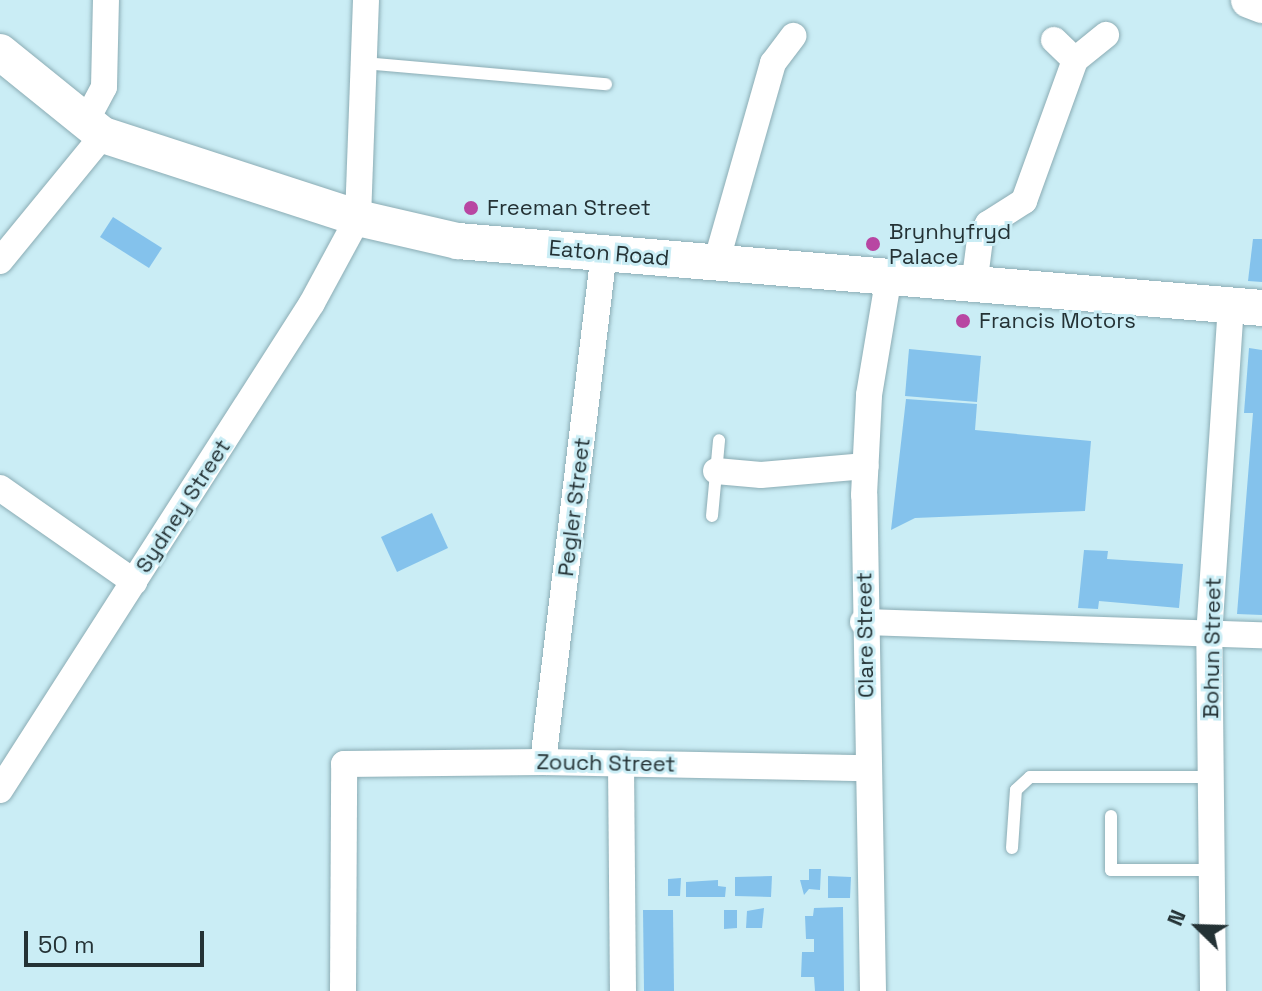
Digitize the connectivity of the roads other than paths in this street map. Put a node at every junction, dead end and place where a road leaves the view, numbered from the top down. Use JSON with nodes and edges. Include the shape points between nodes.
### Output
{"nodes":[{"id":1,"x":106,"y":0,"type":"edge"},
{"id":2,"x":366,"y":0,"type":"edge"},
{"id":3,"x":1249,"y":0,"type":"edge"},
{"id":4,"x":1262,"y":5,"type":"edge"},
{"id":5,"x":1106,"y":35,"type":"dead end"},
{"id":6,"x":793,"y":36,"type":"dead end"},
{"id":7,"x":1054,"y":40,"type":"dead end"},
{"id":8,"x":0,"y":52,"type":"edge"},
{"id":9,"x":1075,"y":60,"type":"junction"},
{"id":10,"x":364,"y":63,"type":"junction"},
{"id":11,"x":606,"y":84,"type":"dead end"},
{"id":12,"x":95,"y":128,"type":"junction"},
{"id":13,"x":358,"y":218,"type":"junction"},
{"id":14,"x":604,"y":252,"type":"junction"},
{"id":15,"x":0,"y":261,"type":"edge"},
{"id":16,"x":716,"y":263,"type":"junction"},
{"id":17,"x":888,"y":281,"type":"junction"},
{"id":18,"x":974,"y":286,"type":"junction"},
{"id":19,"x":1246,"y":306,"type":"edge"},
{"id":20,"x":719,"y":440,"type":"dead end"},
{"id":21,"x":866,"y":466,"type":"junction"},
{"id":22,"x":716,"y":471,"type":"junction"},
{"id":23,"x":0,"y":488,"type":"edge"},
{"id":24,"x":712,"y":516,"type":"dead end"},
{"id":25,"x":134,"y":582,"type":"junction"},
{"id":26,"x":863,"y":622,"type":"junction"},
{"id":27,"x":1262,"y":635,"type":"edge"},
{"id":28,"x":1209,"y":636,"type":"junction"},
{"id":29,"x":543,"y":762,"type":"junction"},
{"id":30,"x":621,"y":763,"type":"junction"},
{"id":31,"x":868,"y":768,"type":"junction"},
{"id":32,"x":1211,"y":777,"type":"junction"},
{"id":33,"x":0,"y":790,"type":"edge"},
{"id":34,"x":1111,"y":816,"type":"dead end"},
{"id":35,"x":1012,"y":848,"type":"dead end"},
{"id":36,"x":1211,"y":870,"type":"junction"},
{"id":37,"x":343,"y":991,"type":"edge"},
{"id":38,"x":623,"y":991,"type":"edge"},
{"id":39,"x":873,"y":991,"type":"edge"},
{"id":40,"x":1213,"y":991,"type":"edge"}],
"edges":[{"from":1,"to":12,"type":"street","via":[[104,87]]},
{"from":2,"to":10,"type":"street"},
{"from":3,"to":4,"type":"street"},
{"from":5,"to":9,"type":"street"},
{"from":6,"to":16,"type":"street","via":[[773,63]]},
{"from":7,"to":9,"type":"street"},
{"from":8,"to":12,"type":"street","name":"Eaton Road"},
{"from":9,"to":18,"type":"street","via":[[1024,201],[1003,210],[980,239]]},
{"from":10,"to":11,"type":"lane"},
{"from":10,"to":13,"type":"street"},
{"from":12,"to":13,"type":"street","name":"Eaton Road"},
{"from":12,"to":15,"type":"street"},
{"from":13,"to":14,"type":"street","name":"Eaton Road","via":[[458,241]]},
{"from":13,"to":25,"type":"street","name":"Sydney Street","via":[[312,303]]},
{"from":14,"to":16,"type":"street","name":"Eaton Road"},
{"from":14,"to":29,"type":"street","name":"Pegler Street"},
{"from":16,"to":17,"type":"street","name":"Eaton Road"},
{"from":17,"to":18,"type":"street","name":"Eaton Road"},
{"from":17,"to":21,"type":"street","name":"Clare Street","via":[[869,395]]},
{"from":18,"to":19,"type":"street","name":"Eaton Road"},
{"from":19,"to":28,"type":"street","name":"Bohun Street"},
{"from":20,"to":22,"type":"lane"},
{"from":21,"to":22,"type":"street","via":[[761,475]]},
{"from":21,"to":26,"type":"street","name":"Clare Street"},
{"from":22,"to":24,"type":"lane"},
{"from":23,"to":25,"type":"street"},
{"from":25,"to":33,"type":"street","name":"Sydney Street"},
{"from":26,"to":28,"type":"street"},
{"from":26,"to":31,"type":"street","name":"Clare Street"},
{"from":27,"to":28,"type":"street"},
{"from":28,"to":32,"type":"street","name":"Bohun Street"},
{"from":29,"to":30,"type":"street","name":"Zouch Street"},
{"from":29,"to":37,"type":"street","name":"Zouch Street","via":[[344,764]]},
{"from":30,"to":31,"type":"street","name":"Zouch Street"},
{"from":30,"to":38,"type":"street"},
{"from":31,"to":39,"type":"street","name":"Clare Street"},
{"from":32,"to":35,"type":"lane","via":[[1030,777],[1016,790]]},
{"from":32,"to":36,"type":"street","name":"Bohun Street"},
{"from":34,"to":36,"type":"lane","via":[[1111,870]]},
{"from":36,"to":40,"type":"street","name":"Bohun Street"}]}
